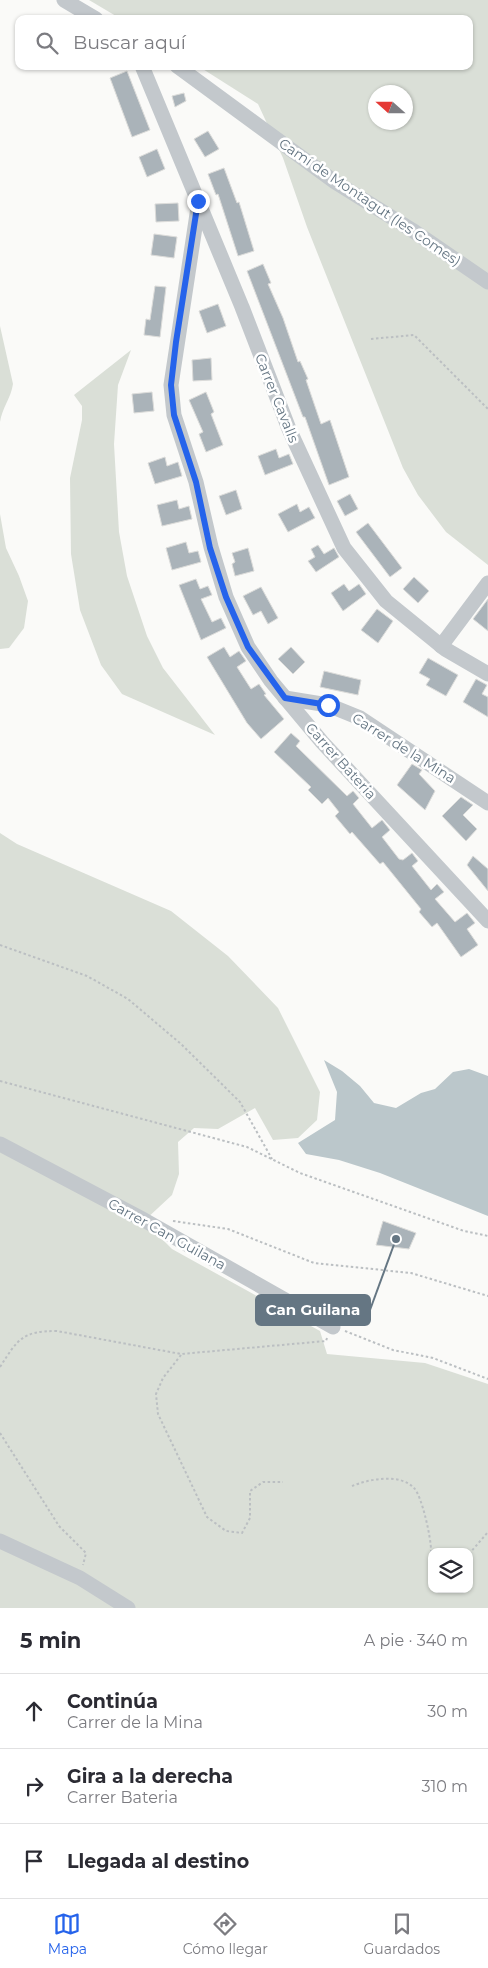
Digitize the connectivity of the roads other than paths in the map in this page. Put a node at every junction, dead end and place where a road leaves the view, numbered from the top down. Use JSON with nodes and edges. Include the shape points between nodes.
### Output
{"nodes":[{"id":1,"x":64,"y":0,"type":"edge"},
{"id":2,"x":89,"y":15,"type":"edge"},
{"id":3,"x":144,"y":70,"type":"edge"},
{"id":4,"x":182,"y":70,"type":"edge"},
{"id":5,"x":198,"y":201,"type":"junction"},
{"id":6,"x":488,"y":282,"type":"edge"},
{"id":7,"x":488,"y":583,"type":"edge"},
{"id":8,"x":441,"y":646,"type":"junction"},
{"id":9,"x":488,"y":674,"type":"edge"},
{"id":10,"x":285,"y":698,"type":"junction"},
{"id":11,"x":488,"y":803,"type":"edge"},
{"id":12,"x":488,"y":921,"type":"edge"},
{"id":13,"x":0,"y":1144,"type":"edge"},
{"id":14,"x":333,"y":1327,"type":"road end"},
{"id":15,"x":0,"y":1541,"type":"edge"},
{"id":16,"x":128,"y":1608,"type":"edge"}],
"edges":[{"from":1,"to":2,"type":"street"},
{"from":3,"to":5,"type":"street","name":"Carrer Cavalls"},
{"from":4,"to":6,"type":"street","name":"Camí de Montagut (les Comes)","via":[[335,182]]},
{"from":5,"to":8,"type":"street","name":"Carrer Cavalls","via":[[289,429],[344,548],[386,601]]},
{"from":5,"to":10,"type":"street","name":"Carrer Bateria","via":[[171,385],[174,415],[196,482],[210,548],[226,597],[248,647]]},
{"from":7,"to":8,"type":"street"},
{"from":8,"to":9,"type":"street","name":"Carrer Cavalls"},
{"from":10,"to":11,"type":"street","name":"Carrer de la Mina","via":[[328,705],[360,718]]},
{"from":10,"to":12,"type":"street","name":"Carrer Bateria"},
{"from":13,"to":14,"type":"street","name":"Carrer Can Guilana","via":[[144,1220]]},
{"from":15,"to":16,"type":"street","via":[[80,1578]]}]}
